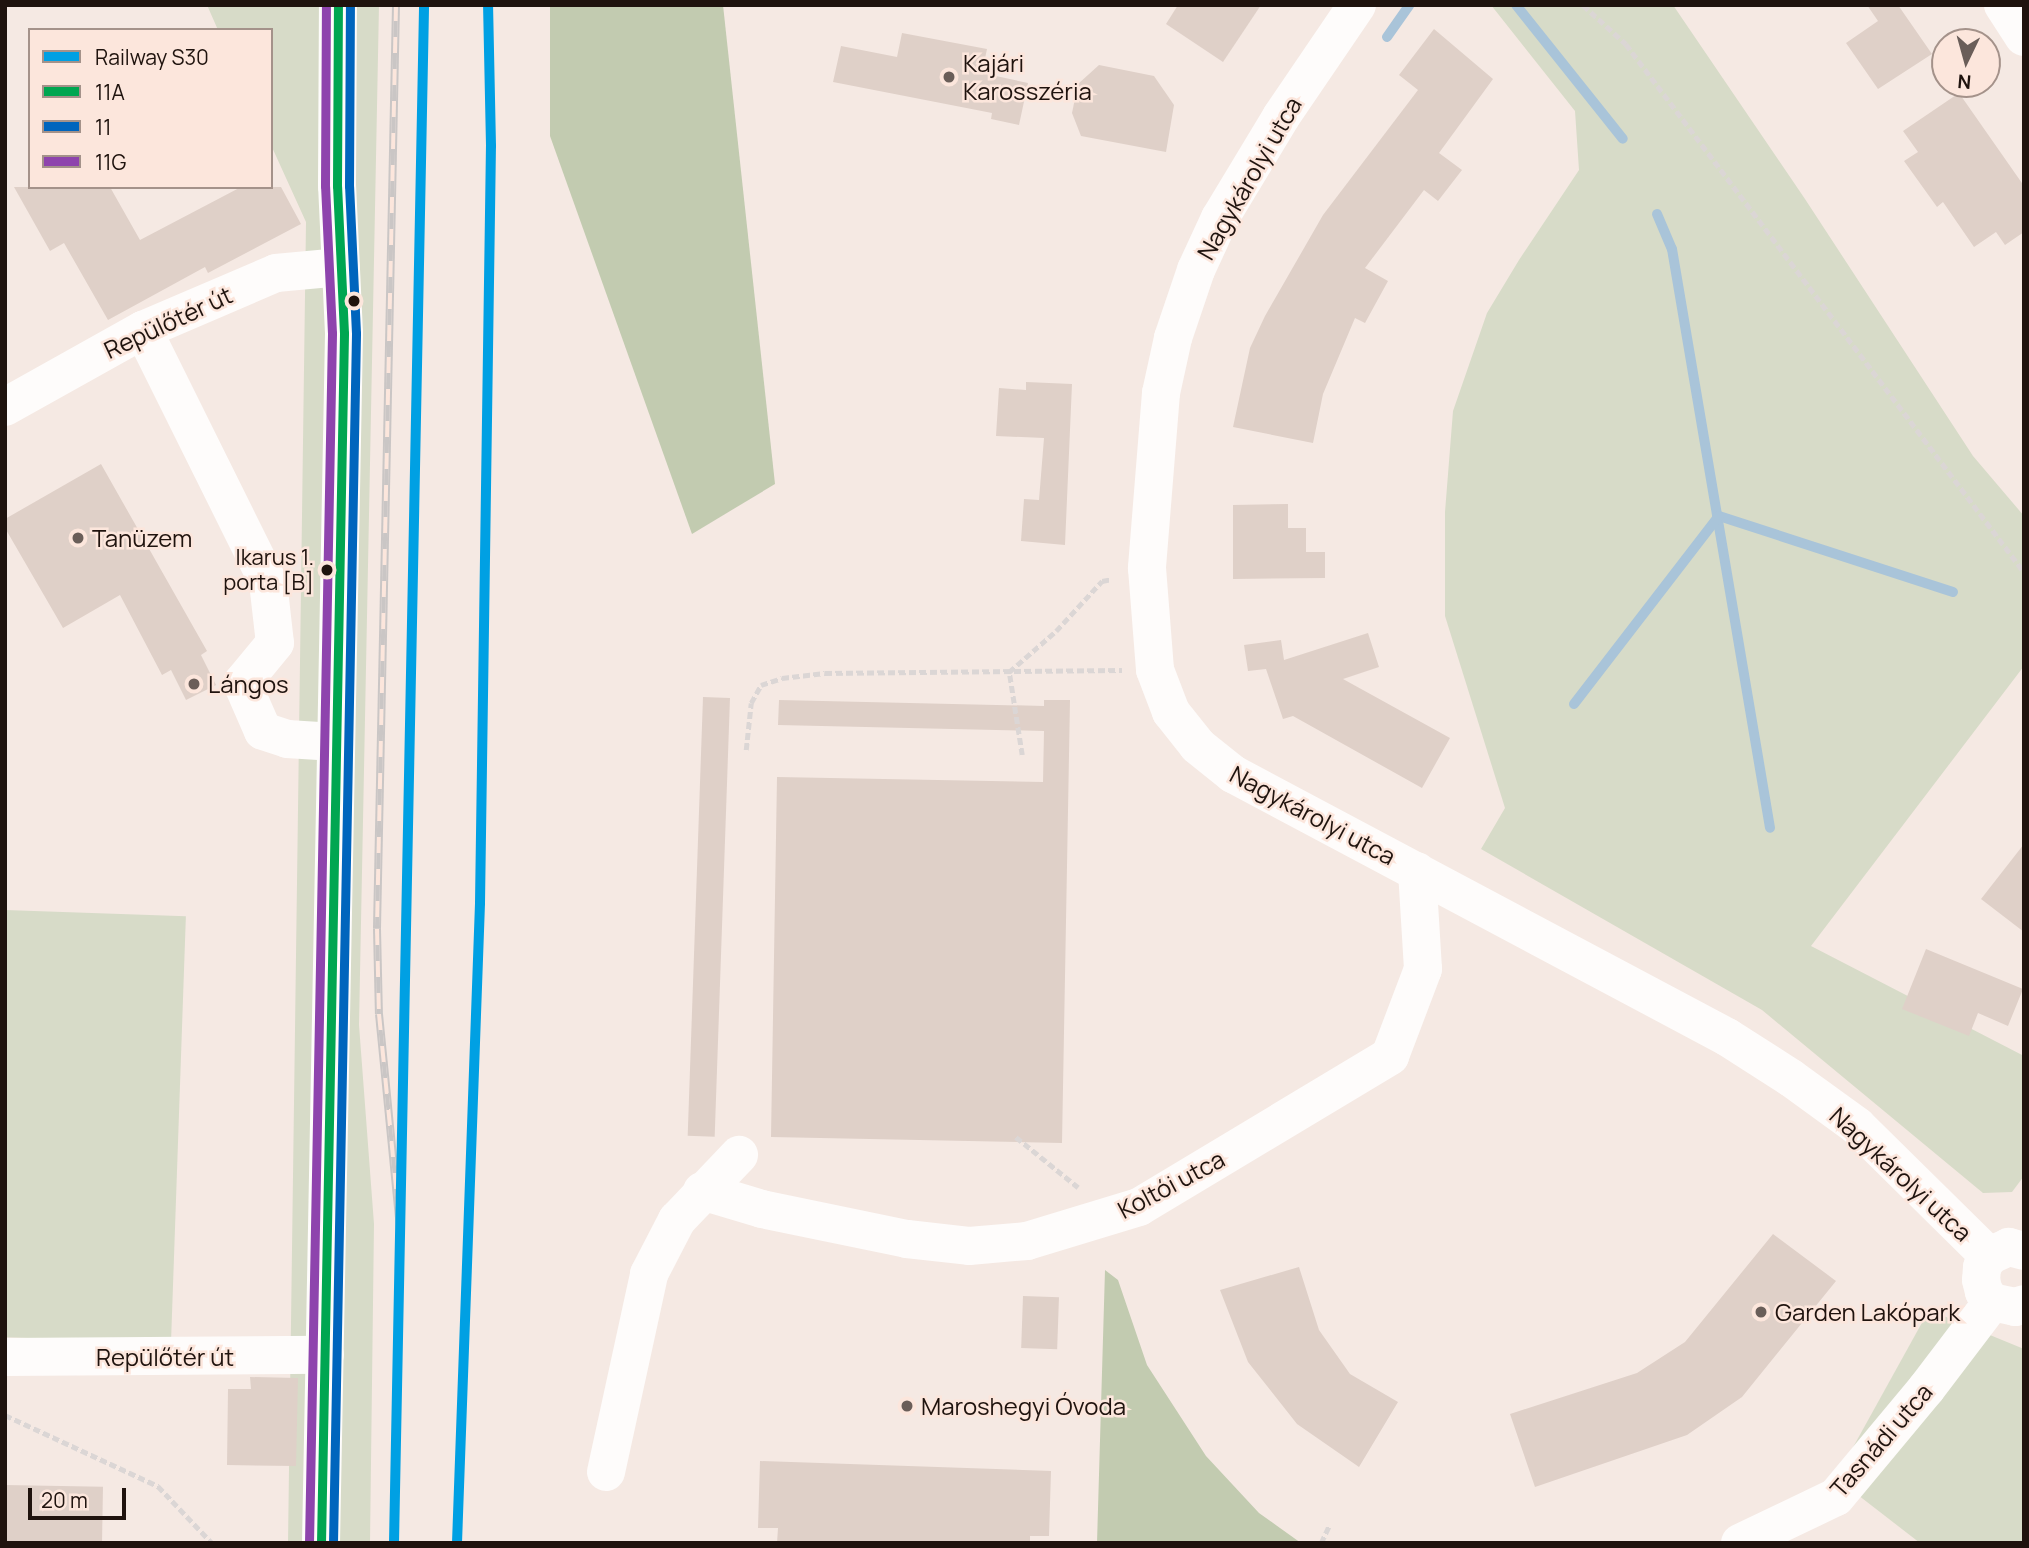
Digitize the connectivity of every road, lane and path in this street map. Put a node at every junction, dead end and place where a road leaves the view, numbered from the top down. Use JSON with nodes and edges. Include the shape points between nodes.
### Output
{"nodes":[{"id":1,"x":338,"y":5,"type":"edge"},
{"id":2,"x":1357,"y":5,"type":"edge"},
{"id":3,"x":1583,"y":5,"type":"edge"},
{"id":4,"x":2003,"y":5,"type":"edge"},
{"id":5,"x":2024,"y":37,"type":"edge"},
{"id":6,"x":341,"y":267,"type":"junction"},
{"id":7,"x":143,"y":330,"type":"junction"},
{"id":8,"x":5,"y":407,"type":"edge"},
{"id":9,"x":1147,"y":568,"type":"junction"},
{"id":10,"x":2024,"y":572,"type":"edge"},
{"id":11,"x":1155,"y":670,"type":"junction"},
{"id":12,"x":1009,"y":672,"type":"junction"},
{"id":13,"x":335,"y":742,"type":"junction"},
{"id":14,"x":746,"y":750,"type":"dead end"},
{"id":15,"x":1022,"y":755,"type":"dead end"},
{"id":16,"x":1417,"y":871,"type":"junction"},
{"id":17,"x":1016,"y":1137,"type":"dead end"},
{"id":18,"x":739,"y":1156,"type":"dead end"},
{"id":19,"x":702,"y":1191,"type":"junction"},
{"id":20,"x":1084,"y":1192,"type":"dead end"},
{"id":21,"x":2006,"y":1253,"type":"edge"},
{"id":22,"x":2008,"y":1303,"type":"edge"},
{"id":23,"x":325,"y":1355,"type":"junction"},
{"id":24,"x":5,"y":1357,"type":"edge"},
{"id":25,"x":5,"y":1415,"type":"edge"},
{"id":26,"x":606,"y":1472,"type":"dead end"},
{"id":27,"x":1329,"y":1526,"type":"dead end"},
{"id":28,"x":212,"y":1543,"type":"edge"},
{"id":29,"x":321,"y":1543,"type":"edge"},
{"id":30,"x":1321,"y":1543,"type":"edge"},
{"id":31,"x":1740,"y":1543,"type":"edge"}],
"edges":[{"from":1,"to":6,"type":"street"},
{"from":2,"to":9,"type":"street","name":"Nagykárolyi utca","via":[[1281,117],[1220,218],[1196,270],[1173,338],[1161,393]]},
{"from":3,"to":10,"type":"path","via":[[1626,44]]},
{"from":4,"to":5,"type":"street"},
{"from":6,"to":7,"type":"street","name":"Repülőtér út","via":[[276,273]]},
{"from":6,"to":13,"type":"street","via":[[344,333]]},
{"from":7,"to":8,"type":"street","name":"Repülőtér út"},
{"from":7,"to":13,"type":"street","via":[[268,582],[275,643],[242,683],[263,731],[287,739]]},
{"from":9,"to":11,"type":"street","name":"Nagykárolyi utca"},
{"from":9,"to":12,"type":"path","via":[[1102,582]]},
{"from":11,"to":12,"type":"path"},
{"from":11,"to":16,"type":"street","name":"Nagykárolyi utca","via":[[1171,712],[1198,746],[1233,774]]},
{"from":12,"to":14,"type":"path","via":[[782,677],[761,685],[751,704]]},
{"from":12,"to":15,"type":"path"},
{"from":13,"to":23,"type":"street"},
{"from":16,"to":19,"type":"street","name":"Koltói utca","via":[[1423,970],[1390,1056],[1139,1207],[1027,1241],[969,1246],[762,1209]]},
{"from":16,"to":21,"type":"street","name":"Nagykárolyi utca","via":[[1727,1037],[1791,1078],[1857,1126]]},
{"from":17,"to":20,"type":"path"},
{"from":18,"to":19,"type":"street"},
{"from":19,"to":26,"type":"street","via":[[677,1220],[649,1274]]},
{"from":21,"to":22,"type":"street","via":[[1982,1267],[1981,1280],[1984,1292]]},
{"from":22,"to":31,"type":"street","name":"Tasnádi utca","via":[[1926,1389],[1836,1497]]},
{"from":23,"to":24,"type":"street","name":"Repülőtér út"},
{"from":23,"to":29,"type":"street"},
{"from":25,"to":28,"type":"path","via":[[158,1486]]},
{"from":27,"to":30,"type":"path"}]}
